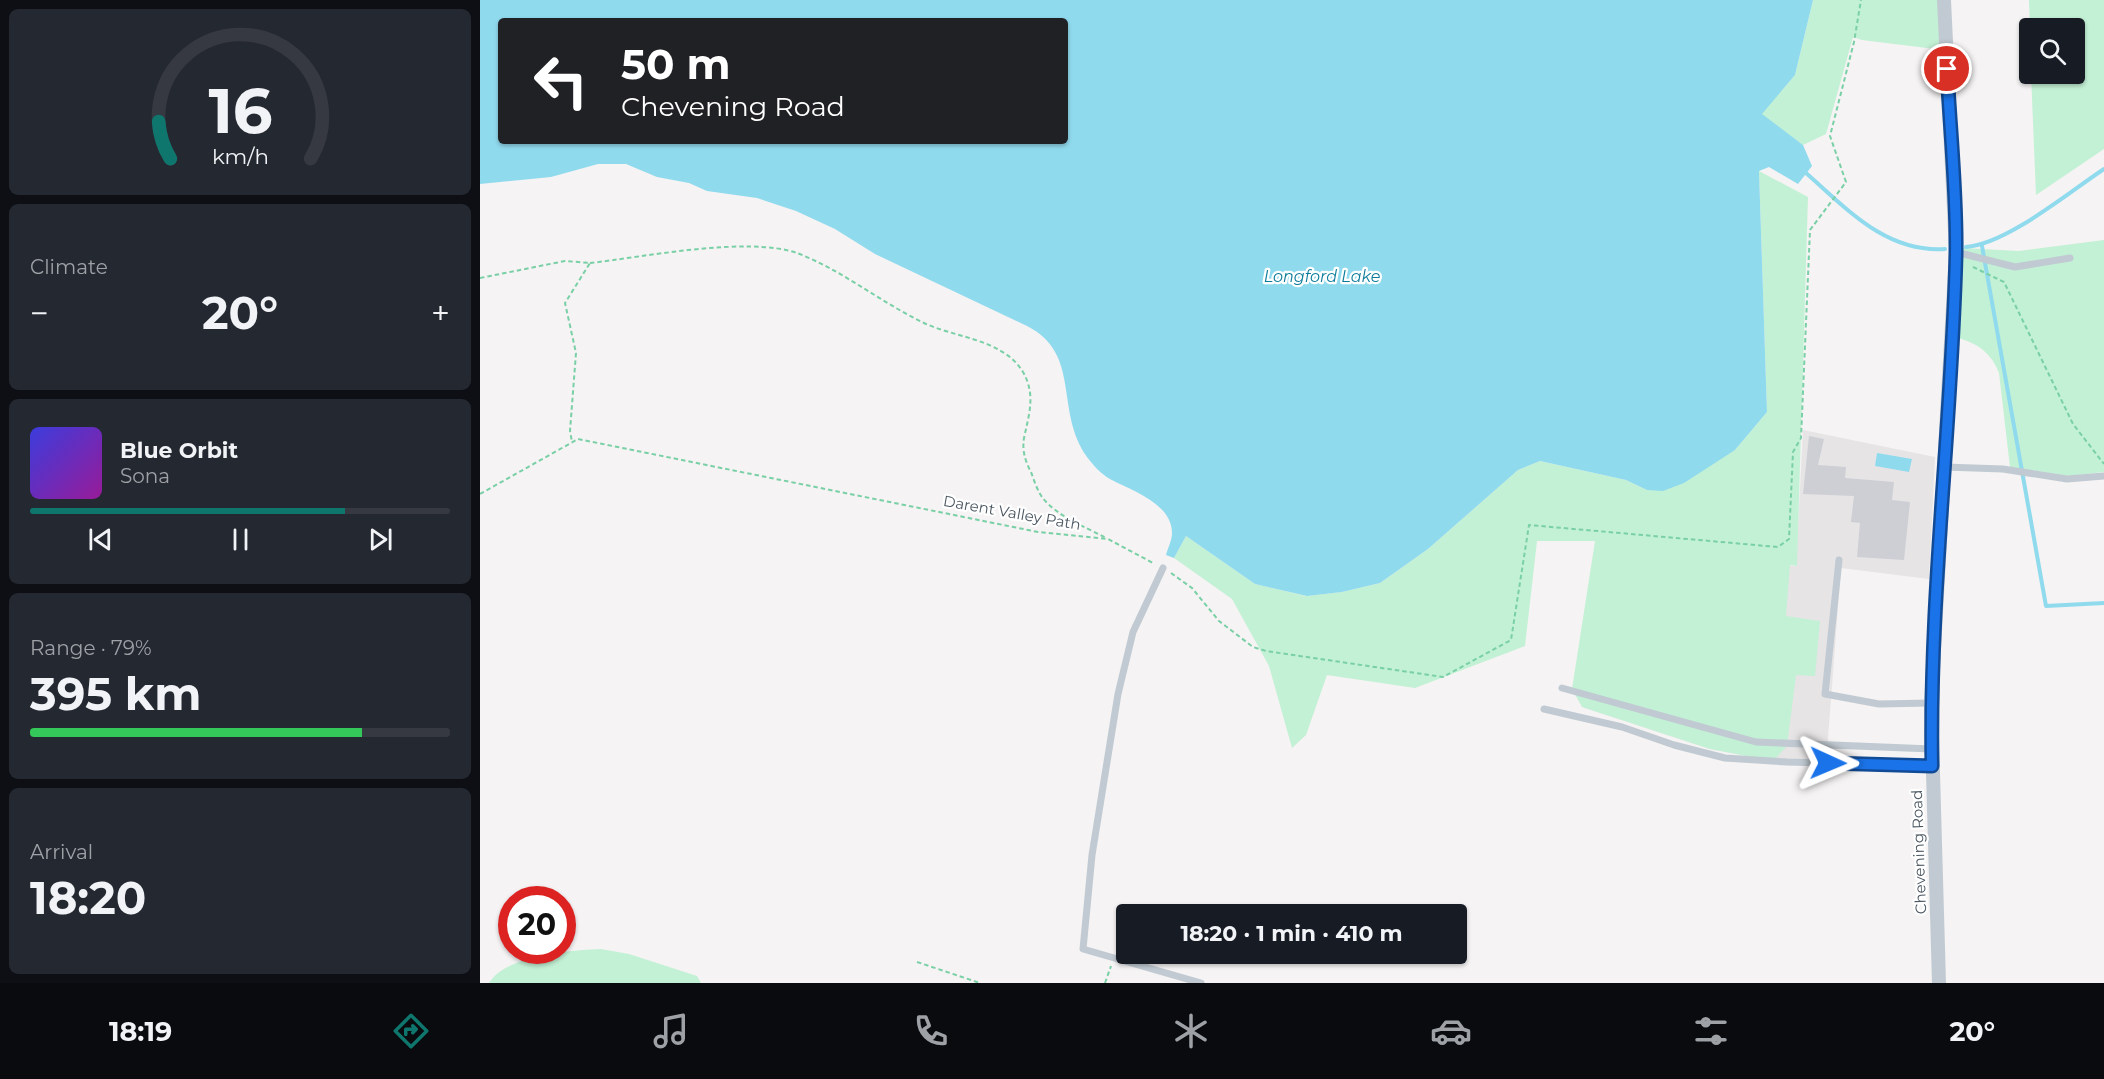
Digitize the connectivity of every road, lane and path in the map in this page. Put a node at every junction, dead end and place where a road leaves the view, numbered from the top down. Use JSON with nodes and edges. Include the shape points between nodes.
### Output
{"nodes":[{"id":1,"x":1861,"y":0,"type":"edge"},
{"id":2,"x":1944,"y":0,"type":"edge"},
{"id":3,"x":1956,"y":252,"type":"junction"},
{"id":4,"x":2070,"y":258,"type":"dead end"},
{"id":5,"x":590,"y":263,"type":"junction"},
{"id":6,"x":1978,"y":270,"type":"dead end"},
{"id":7,"x":480,"y":278,"type":"edge"},
{"id":8,"x":572,"y":442,"type":"junction"},
{"id":9,"x":2104,"y":464,"type":"edge"},
{"id":10,"x":1944,"y":467,"type":"junction"},
{"id":11,"x":2104,"y":477,"type":"edge"},
{"id":12,"x":480,"y":494,"type":"edge"},
{"id":13,"x":1108,"y":539,"type":"junction"},
{"id":14,"x":1839,"y":560,"type":"dead end"},
{"id":15,"x":1163,"y":568,"type":"junction"},
{"id":16,"x":1562,"y":688,"type":"dead end"},
{"id":17,"x":1931,"y":703,"type":"junction"},
{"id":18,"x":1544,"y":709,"type":"dead end"},
{"id":19,"x":1932,"y":749,"type":"junction"},
{"id":20,"x":1932,"y":766,"type":"junction"},
{"id":21,"x":1114,"y":958,"type":"junction"},
{"id":22,"x":916,"y":962,"type":"dead end"},
{"id":23,"x":980,"y":983,"type":"edge"},
{"id":24,"x":1105,"y":983,"type":"edge"},
{"id":25,"x":1201,"y":983,"type":"edge"},
{"id":26,"x":1939,"y":983,"type":"edge"}],
"edges":[{"from":1,"to":15,"type":"path","name":"Darent Valley Path","via":[[1830,136],[1846,182],[1810,230],[1801,438],[1793,452],[1789,539],[1778,546],[1529,525],[1511,640],[1443,677],[1253,647],[1219,621],[1192,588]]},
{"from":2,"to":3,"type":"street","name":"Chevening Road"},
{"from":3,"to":4,"type":"lane","via":[[2014,267]]},
{"from":3,"to":10,"type":"street","name":"Chevening Road"},
{"from":5,"to":7,"type":"path","via":[[565,261]]},
{"from":5,"to":8,"type":"path","via":[[565,303],[576,353]]},
{"from":5,"to":13,"type":"path","via":[[734,247],[771,248],[821,263],[924,322],[989,344],[1022,370],[1030,388],[1032,406],[1023,441],[1024,457],[1041,496],[1052,508]]},
{"from":6,"to":9,"type":"path","via":[[2004,282],[2073,424]]},
{"from":8,"to":12,"type":"path"},
{"from":8,"to":13,"type":"path","name":"Darent Valley Path","via":[[578,439],[1038,532]]},
{"from":10,"to":11,"type":"lane","via":[[2067,479]]},
{"from":10,"to":17,"type":"street","name":"Chevening Road"},
{"from":13,"to":15,"type":"path","name":"Darent Valley Path"},
{"from":14,"to":17,"type":"lane","via":[[1826,694],[1880,704]]},
{"from":15,"to":21,"type":"lane","via":[[1127,653],[1092,855],[1083,949]]},
{"from":16,"to":19,"type":"lane","via":[[1756,742]]},
{"from":17,"to":19,"type":"street","name":"Chevening Road"},
{"from":18,"to":20,"type":"lane","via":[[1622,727],[1725,758]]},
{"from":19,"to":20,"type":"street","name":"Chevening Road"},
{"from":20,"to":26,"type":"street","name":"Chevening Road"},
{"from":21,"to":24,"type":"path"},
{"from":21,"to":25,"type":"lane"},
{"from":22,"to":23,"type":"path"}]}
